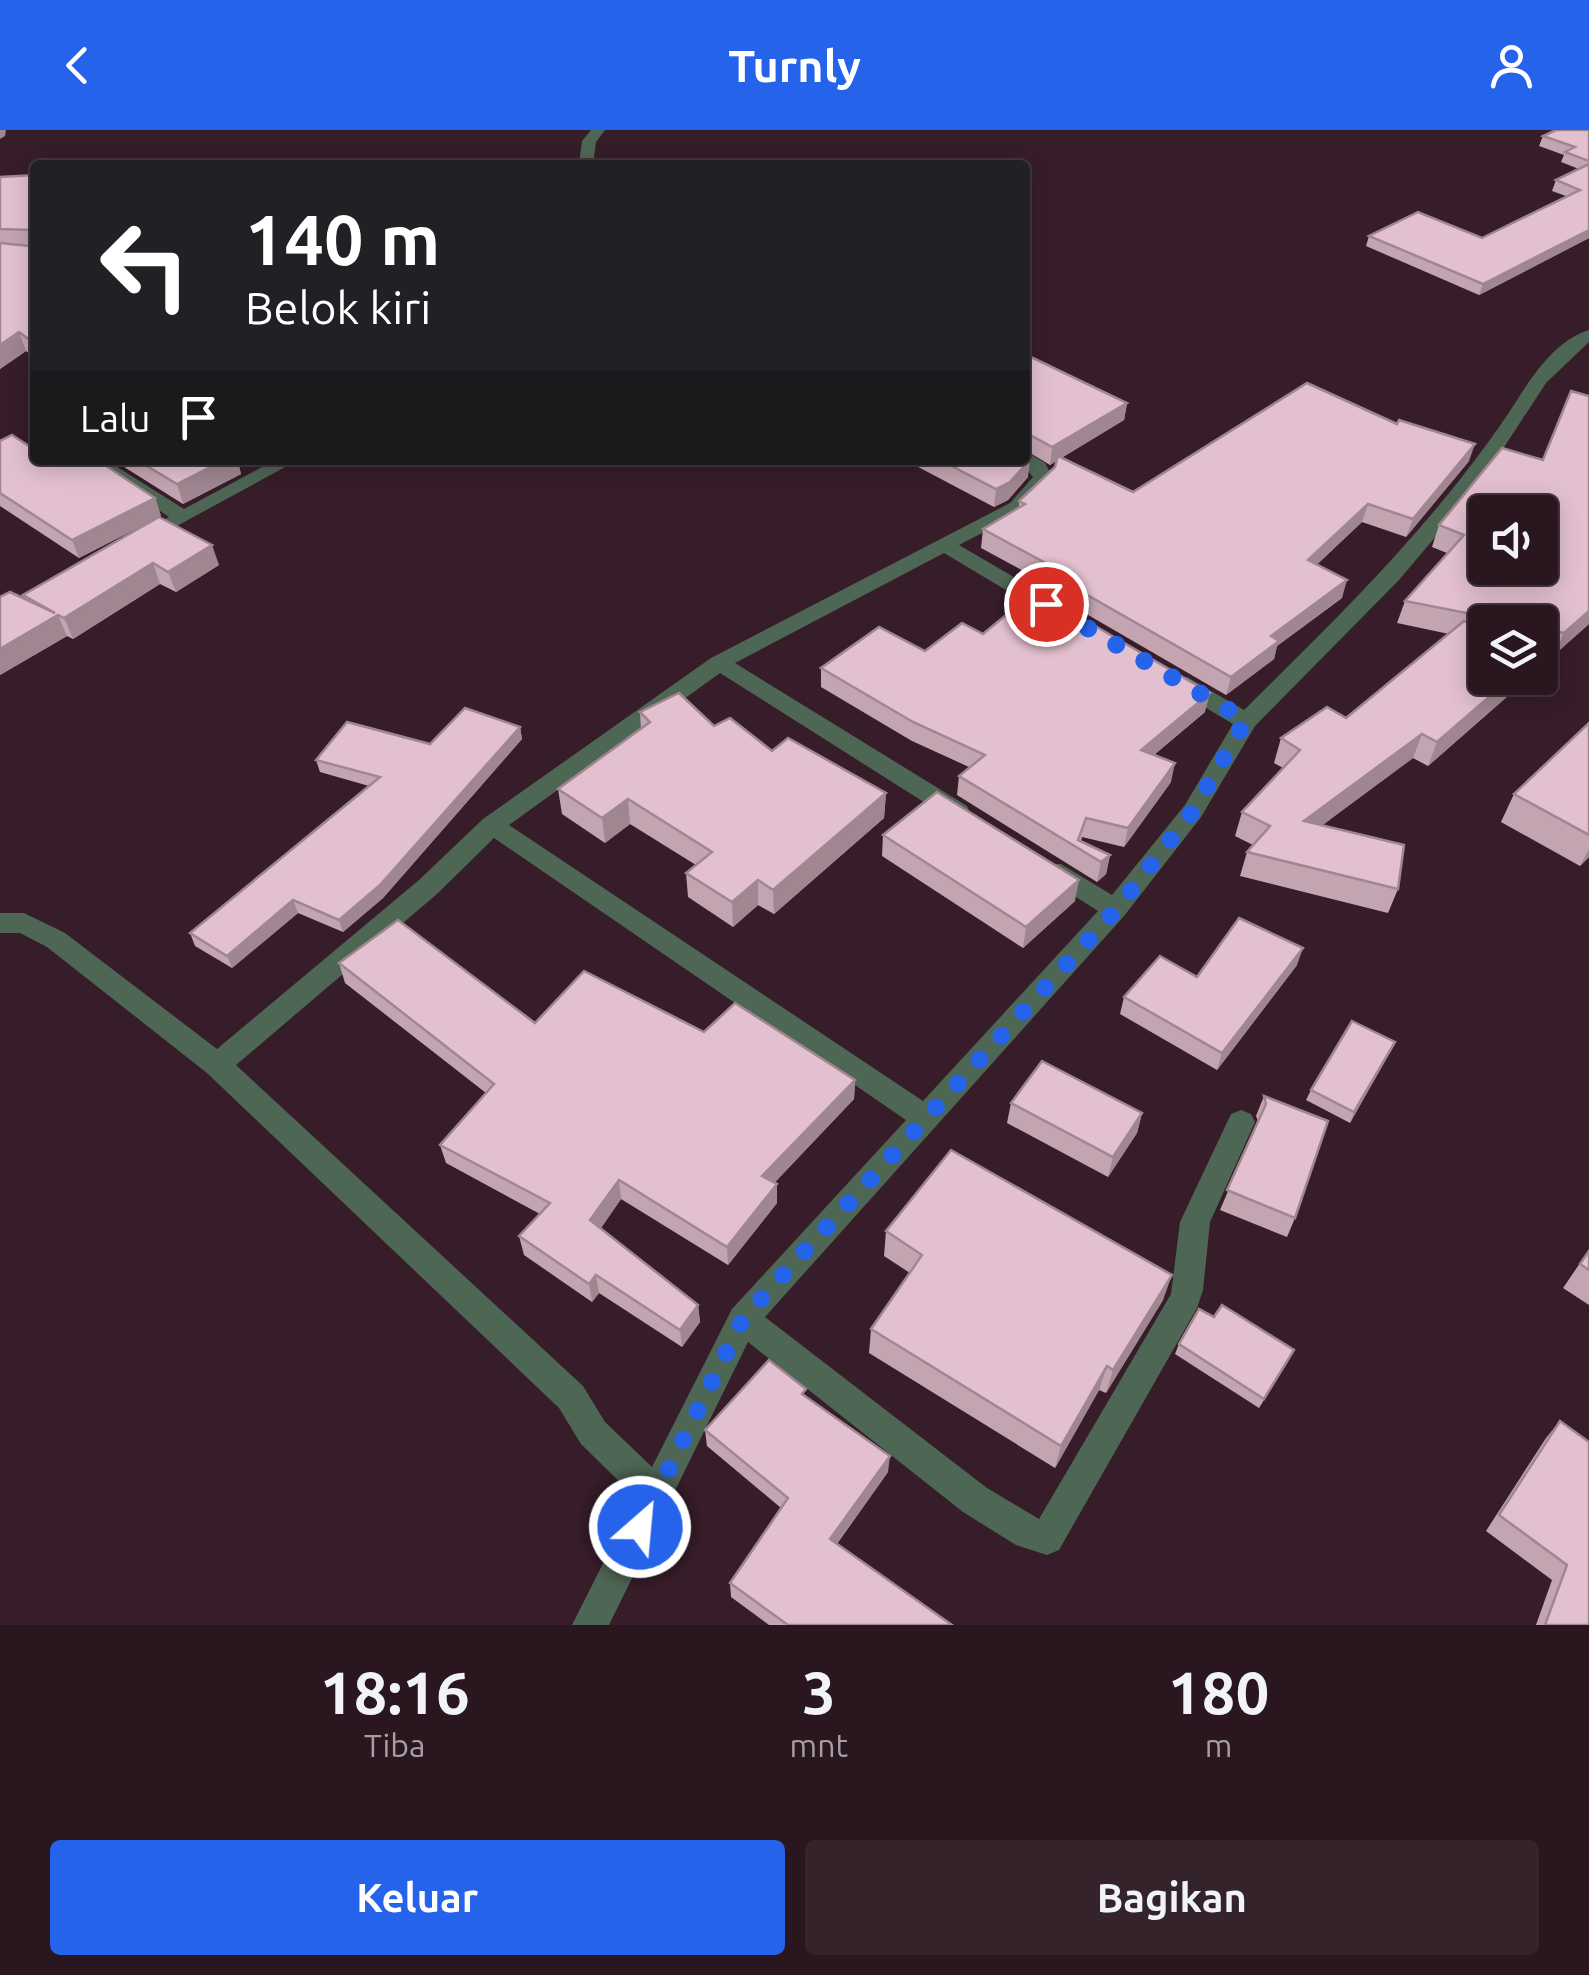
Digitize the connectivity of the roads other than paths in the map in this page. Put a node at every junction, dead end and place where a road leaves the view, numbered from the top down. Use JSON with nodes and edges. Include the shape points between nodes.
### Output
{"nodes":[{"id":1,"x":598,"y":130,"type":"edge"},
{"id":2,"x":586,"y":160,"type":"edge"},
{"id":3,"x":1589,"y":336,"type":"edge"},
{"id":4,"x":1030,"y":461,"type":"edge"},
{"id":5,"x":100,"y":465,"type":"edge"},
{"id":6,"x":279,"y":465,"type":"edge"},
{"id":7,"x":183,"y":517,"type":"junction"},
{"id":8,"x":946,"y":546,"type":"junction"},
{"id":9,"x":126,"y":548,"type":"edge"},
{"id":10,"x":1079,"y":624,"type":"edge"},
{"id":11,"x":719,"y":664,"type":"junction"},
{"id":12,"x":1162,"y":672,"type":"edge"},
{"id":13,"x":1246,"y":720,"type":"junction"},
{"id":14,"x":492,"y":825,"type":"junction"},
{"id":15,"x":983,"y":828,"type":"edge"},
{"id":16,"x":1033,"y":858,"type":"edge"},
{"id":17,"x":1116,"y":910,"type":"junction"},
{"id":18,"x":0,"y":923,"type":"edge"},
{"id":19,"x":217,"y":1065,"type":"junction"},
{"id":20,"x":923,"y":1116,"type":"junction"},
{"id":21,"x":1242,"y":1122,"type":"dead end"},
{"id":22,"x":743,"y":1319,"type":"junction"},
{"id":23,"x":656,"y":1494,"type":"junction"},
{"id":24,"x":590,"y":1625,"type":"edge"}],
"edges":[{"from":1,"to":2,"type":"street","via":[[588,140]]},
{"from":3,"to":13,"type":"street","via":[[1540,380],[1473,480],[1392,576]]},
{"from":4,"to":8,"type":"street","via":[[1044,478],[1037,488]]},
{"from":5,"to":7,"type":"street"},
{"from":6,"to":7,"type":"street"},
{"from":7,"to":9,"type":"street"},
{"from":8,"to":10,"type":"street"},
{"from":8,"to":11,"type":"street"},
{"from":11,"to":14,"type":"street"},
{"from":11,"to":15,"type":"street"},
{"from":12,"to":13,"type":"street"},
{"from":13,"to":17,"type":"street","via":[[1193,811]]},
{"from":14,"to":19,"type":"street"},
{"from":14,"to":20,"type":"street"},
{"from":16,"to":17,"type":"street"},
{"from":17,"to":20,"type":"street"},
{"from":18,"to":19,"type":"street","via":[[24,923],[56,940]]},
{"from":19,"to":23,"type":"street","via":[[571,1397],[593,1433]]},
{"from":20,"to":22,"type":"street"},
{"from":21,"to":22,"type":"street","via":[[1196,1218],[1186,1298],[1047,1538],[975,1500]]},
{"from":22,"to":23,"type":"street"},
{"from":23,"to":24,"type":"street"}]}
